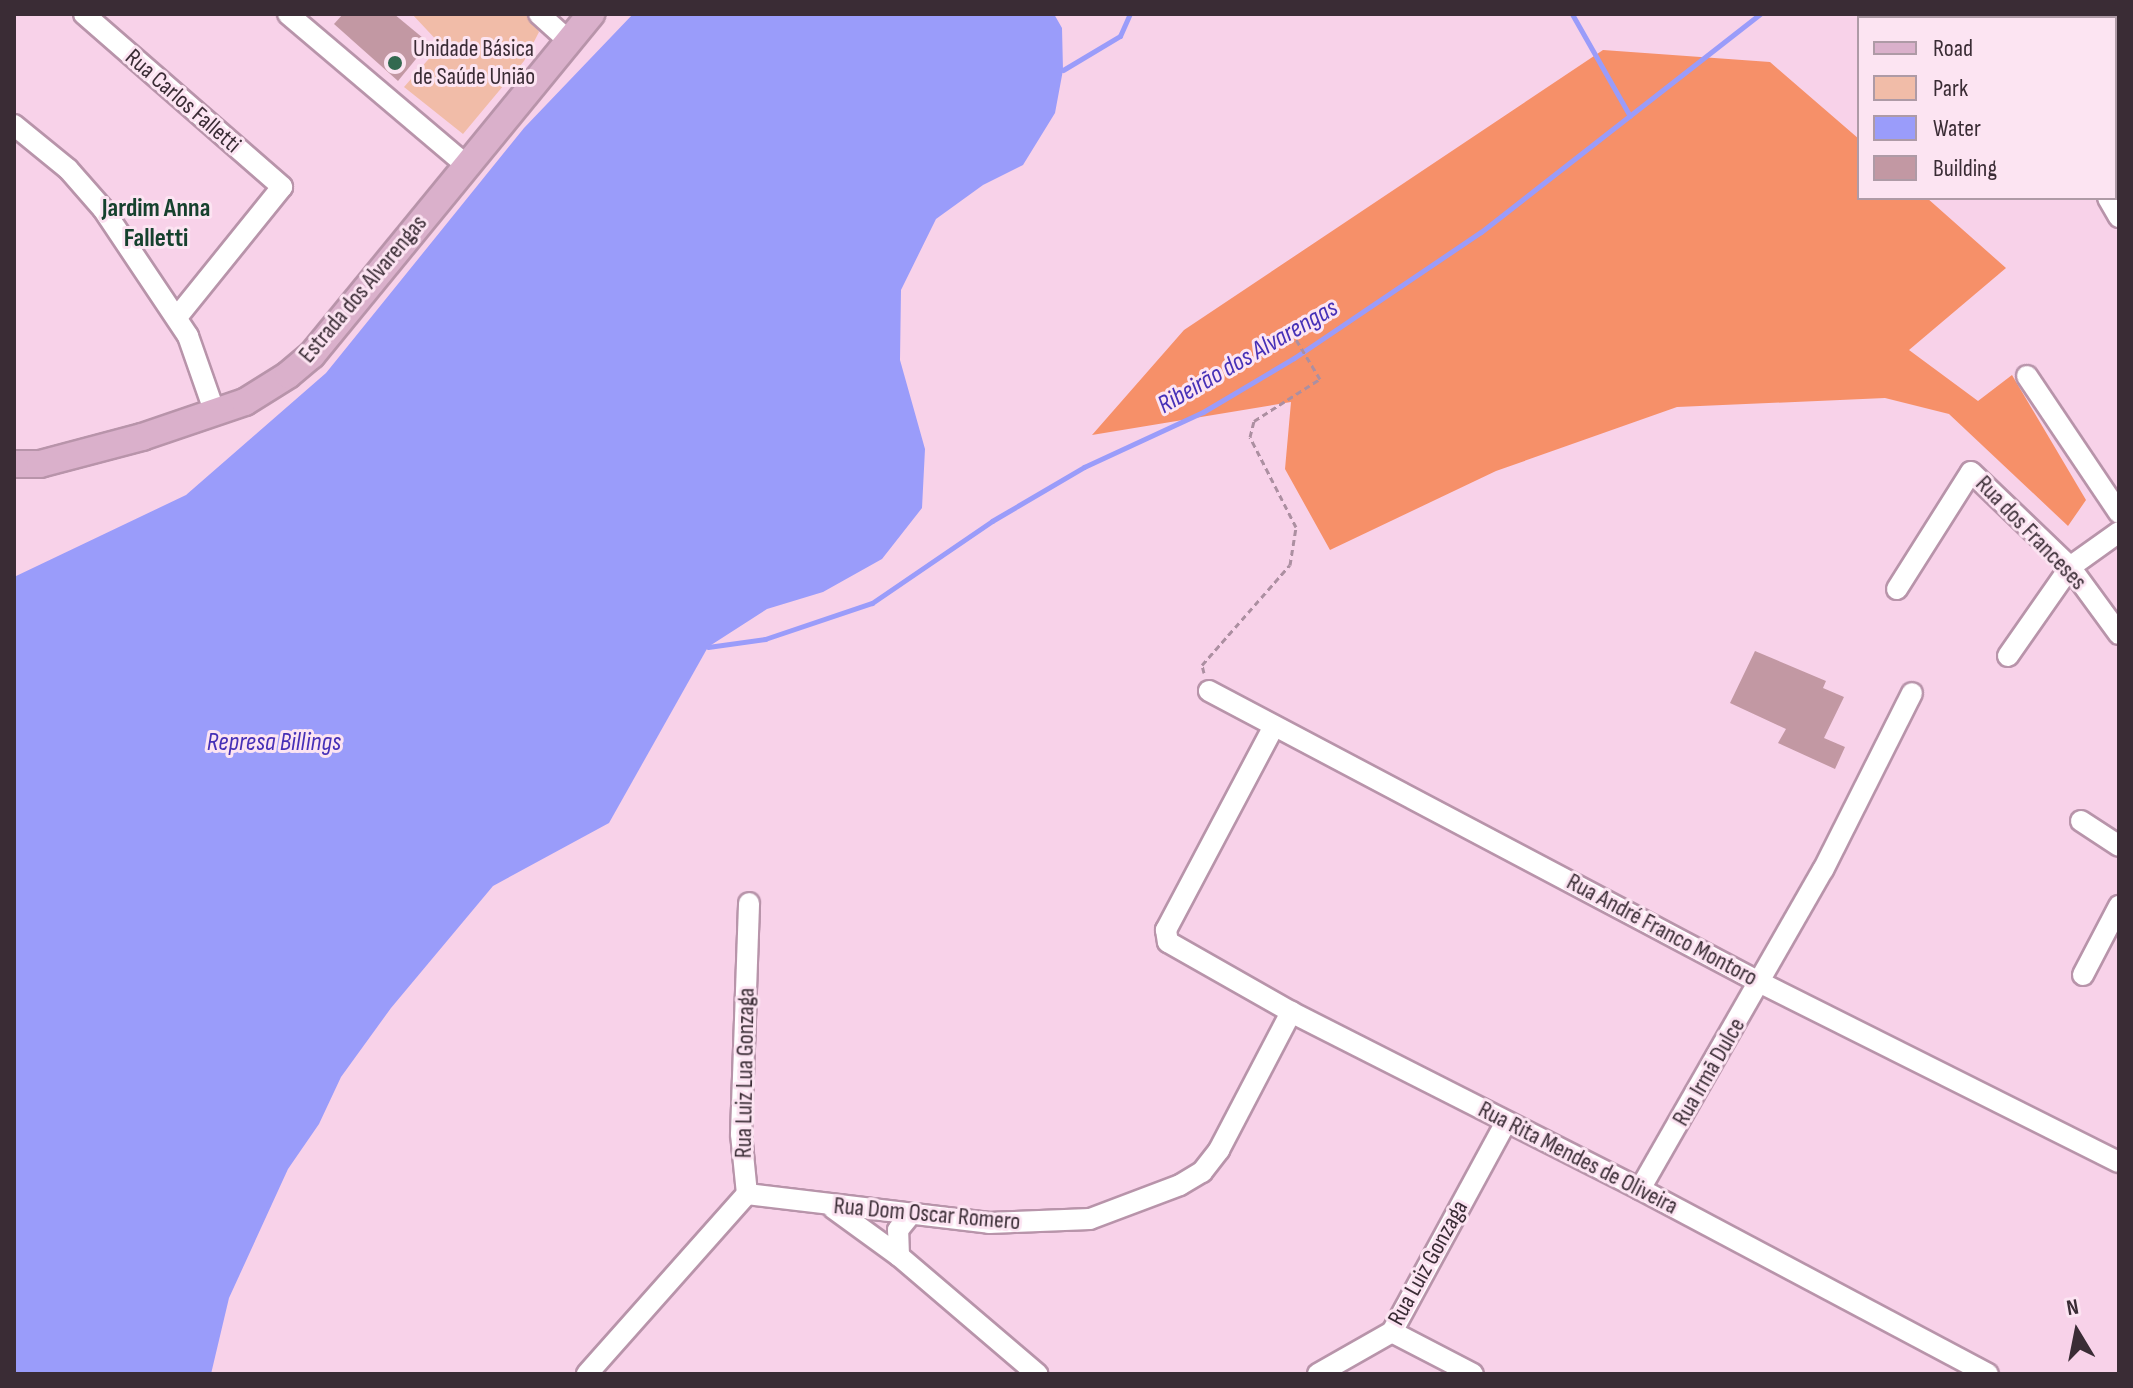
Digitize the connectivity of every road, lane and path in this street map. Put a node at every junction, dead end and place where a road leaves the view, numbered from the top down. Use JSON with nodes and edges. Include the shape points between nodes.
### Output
{"nodes":[{"id":1,"x":84,"y":14,"type":"edge"},
{"id":2,"x":288,"y":14,"type":"edge"},
{"id":3,"x":539,"y":14,"type":"edge"},
{"id":4,"x":591,"y":14,"type":"edge"},
{"id":5,"x":312,"y":22,"type":"edge"},
{"id":6,"x":569,"y":41,"type":"junction"},
{"id":7,"x":14,"y":125,"type":"edge"},
{"id":8,"x":466,"y":165,"type":"junction"},
{"id":9,"x":177,"y":317,"type":"junction"},
{"id":10,"x":1294,"y":336,"type":"dead end"},
{"id":11,"x":2027,"y":376,"type":"dead end"},
{"id":12,"x":215,"y":413,"type":"junction"},
{"id":13,"x":14,"y":464,"type":"edge"},
{"id":14,"x":2119,"y":513,"type":"edge"},
{"id":15,"x":2119,"y":532,"type":"edge"},
{"id":16,"x":2070,"y":567,"type":"junction"},
{"id":17,"x":1897,"y":589,"type":"dead end"},
{"id":18,"x":2119,"y":634,"type":"edge"},
{"id":19,"x":2008,"y":656,"type":"dead end"},
{"id":20,"x":1209,"y":691,"type":"joint"},
{"id":21,"x":1912,"y":693,"type":"dead end"},
{"id":22,"x":1274,"y":726,"type":"junction"},
{"id":23,"x":2081,"y":821,"type":"dead end"},
{"id":24,"x":2119,"y":846,"type":"edge"},
{"id":25,"x":749,"y":903,"type":"dead end"},
{"id":26,"x":2119,"y":906,"type":"edge"},
{"id":27,"x":2083,"y":975,"type":"dead end"},
{"id":28,"x":1761,"y":983,"type":"junction"},
{"id":29,"x":1291,"y":1012,"type":"junction"},
{"id":30,"x":1506,"y":1122,"type":"junction"},
{"id":31,"x":2119,"y":1162,"type":"edge"},
{"id":32,"x":1640,"y":1189,"type":"junction"},
{"id":33,"x":747,"y":1194,"type":"junction"},
{"id":34,"x":829,"y":1205,"type":"junction"},
{"id":35,"x":910,"y":1215,"type":"junction"},
{"id":36,"x":899,"y":1256,"type":"junction"},
{"id":37,"x":1392,"y":1332,"type":"junction"},
{"id":38,"x":587,"y":1374,"type":"edge"},
{"id":39,"x":1037,"y":1374,"type":"edge"},
{"id":40,"x":1318,"y":1374,"type":"edge"},
{"id":41,"x":1473,"y":1374,"type":"edge"},
{"id":42,"x":1988,"y":1374,"type":"edge"}],
"edges":[{"from":1,"to":9,"type":"street","name":"Rua Carlos Falletti","via":[[282,187]]},
{"from":2,"to":5,"type":"street"},
{"from":3,"to":6,"type":"street"},
{"from":4,"to":6,"type":"main road","name":"Estrada dos Alvarengas"},
{"from":5,"to":8,"type":"street"},
{"from":6,"to":8,"type":"main road","name":"Estrada dos Alvarengas"},
{"from":7,"to":9,"type":"street","via":[[86,186]]},
{"from":8,"to":12,"type":"main road","name":"Estrada dos Alvarengas","via":[[312,355],[267,391]]},
{"from":9,"to":12,"type":"street","via":[[201,360]]},
{"from":10,"to":20,"type":"path","via":[[1320,379],[1254,421],[1250,437],[1296,527],[1290,565],[1202,665]]},
{"from":11,"to":14,"type":"street"},
{"from":12,"to":13,"type":"main road","name":"Estrada dos Alvarengas","via":[[83,454]]},
{"from":15,"to":16,"type":"street"},
{"from":16,"to":17,"type":"street","name":"Rua dos Franceses","via":[[1971,472]]},
{"from":16,"to":18,"type":"street","name":"Rua dos Franceses"},
{"from":16,"to":19,"type":"street"},
{"from":20,"to":22,"type":"street","name":"Rua André Franco Montoro"},
{"from":21,"to":28,"type":"street","name":"Rua Irmã Dulce"},
{"from":22,"to":28,"type":"street","name":"Rua André Franco Montoro"},
{"from":22,"to":29,"type":"street","name":"Rua Rita Mendes de Oliveira","via":[[1166,930],[1168,942]]},
{"from":23,"to":24,"type":"street"},
{"from":25,"to":33,"type":"street","name":"Rua Luiz Lua Gonzaga","via":[[741,1134]]},
{"from":26,"to":27,"type":"street"},
{"from":28,"to":31,"type":"street","name":"Rua André Franco Montoro"},
{"from":28,"to":32,"type":"street","name":"Rua Irmã Dulce"},
{"from":29,"to":30,"type":"street","name":"Rua Rita Mendes de Oliveira"},
{"from":29,"to":35,"type":"street","name":"Rua Dom Oscar Romero","via":[[1219,1150],[1202,1172],[1180,1185],[1090,1219],[1042,1225]]},
{"from":30,"to":32,"type":"street","name":"Rua Rita Mendes de Oliveira"},
{"from":30,"to":37,"type":"street","name":"Rua Luiz Gonzaga"},
{"from":32,"to":42,"type":"street","name":"Rua Rita Mendes de Oliveira"},
{"from":33,"to":34,"type":"street","name":"Rua Dom Oscar Romero"},
{"from":33,"to":38,"type":"street","name":"Rua Luiz Lua Gonzaga"},
{"from":34,"to":35,"type":"street","name":"Rua Dom Oscar Romero"},
{"from":34,"to":36,"type":"street"},
{"from":35,"to":36,"type":"street","via":[[898,1230]]},
{"from":36,"to":39,"type":"street"},
{"from":37,"to":40,"type":"street","name":"Rua Luiz Gonzaga"},
{"from":37,"to":41,"type":"street"}]}
